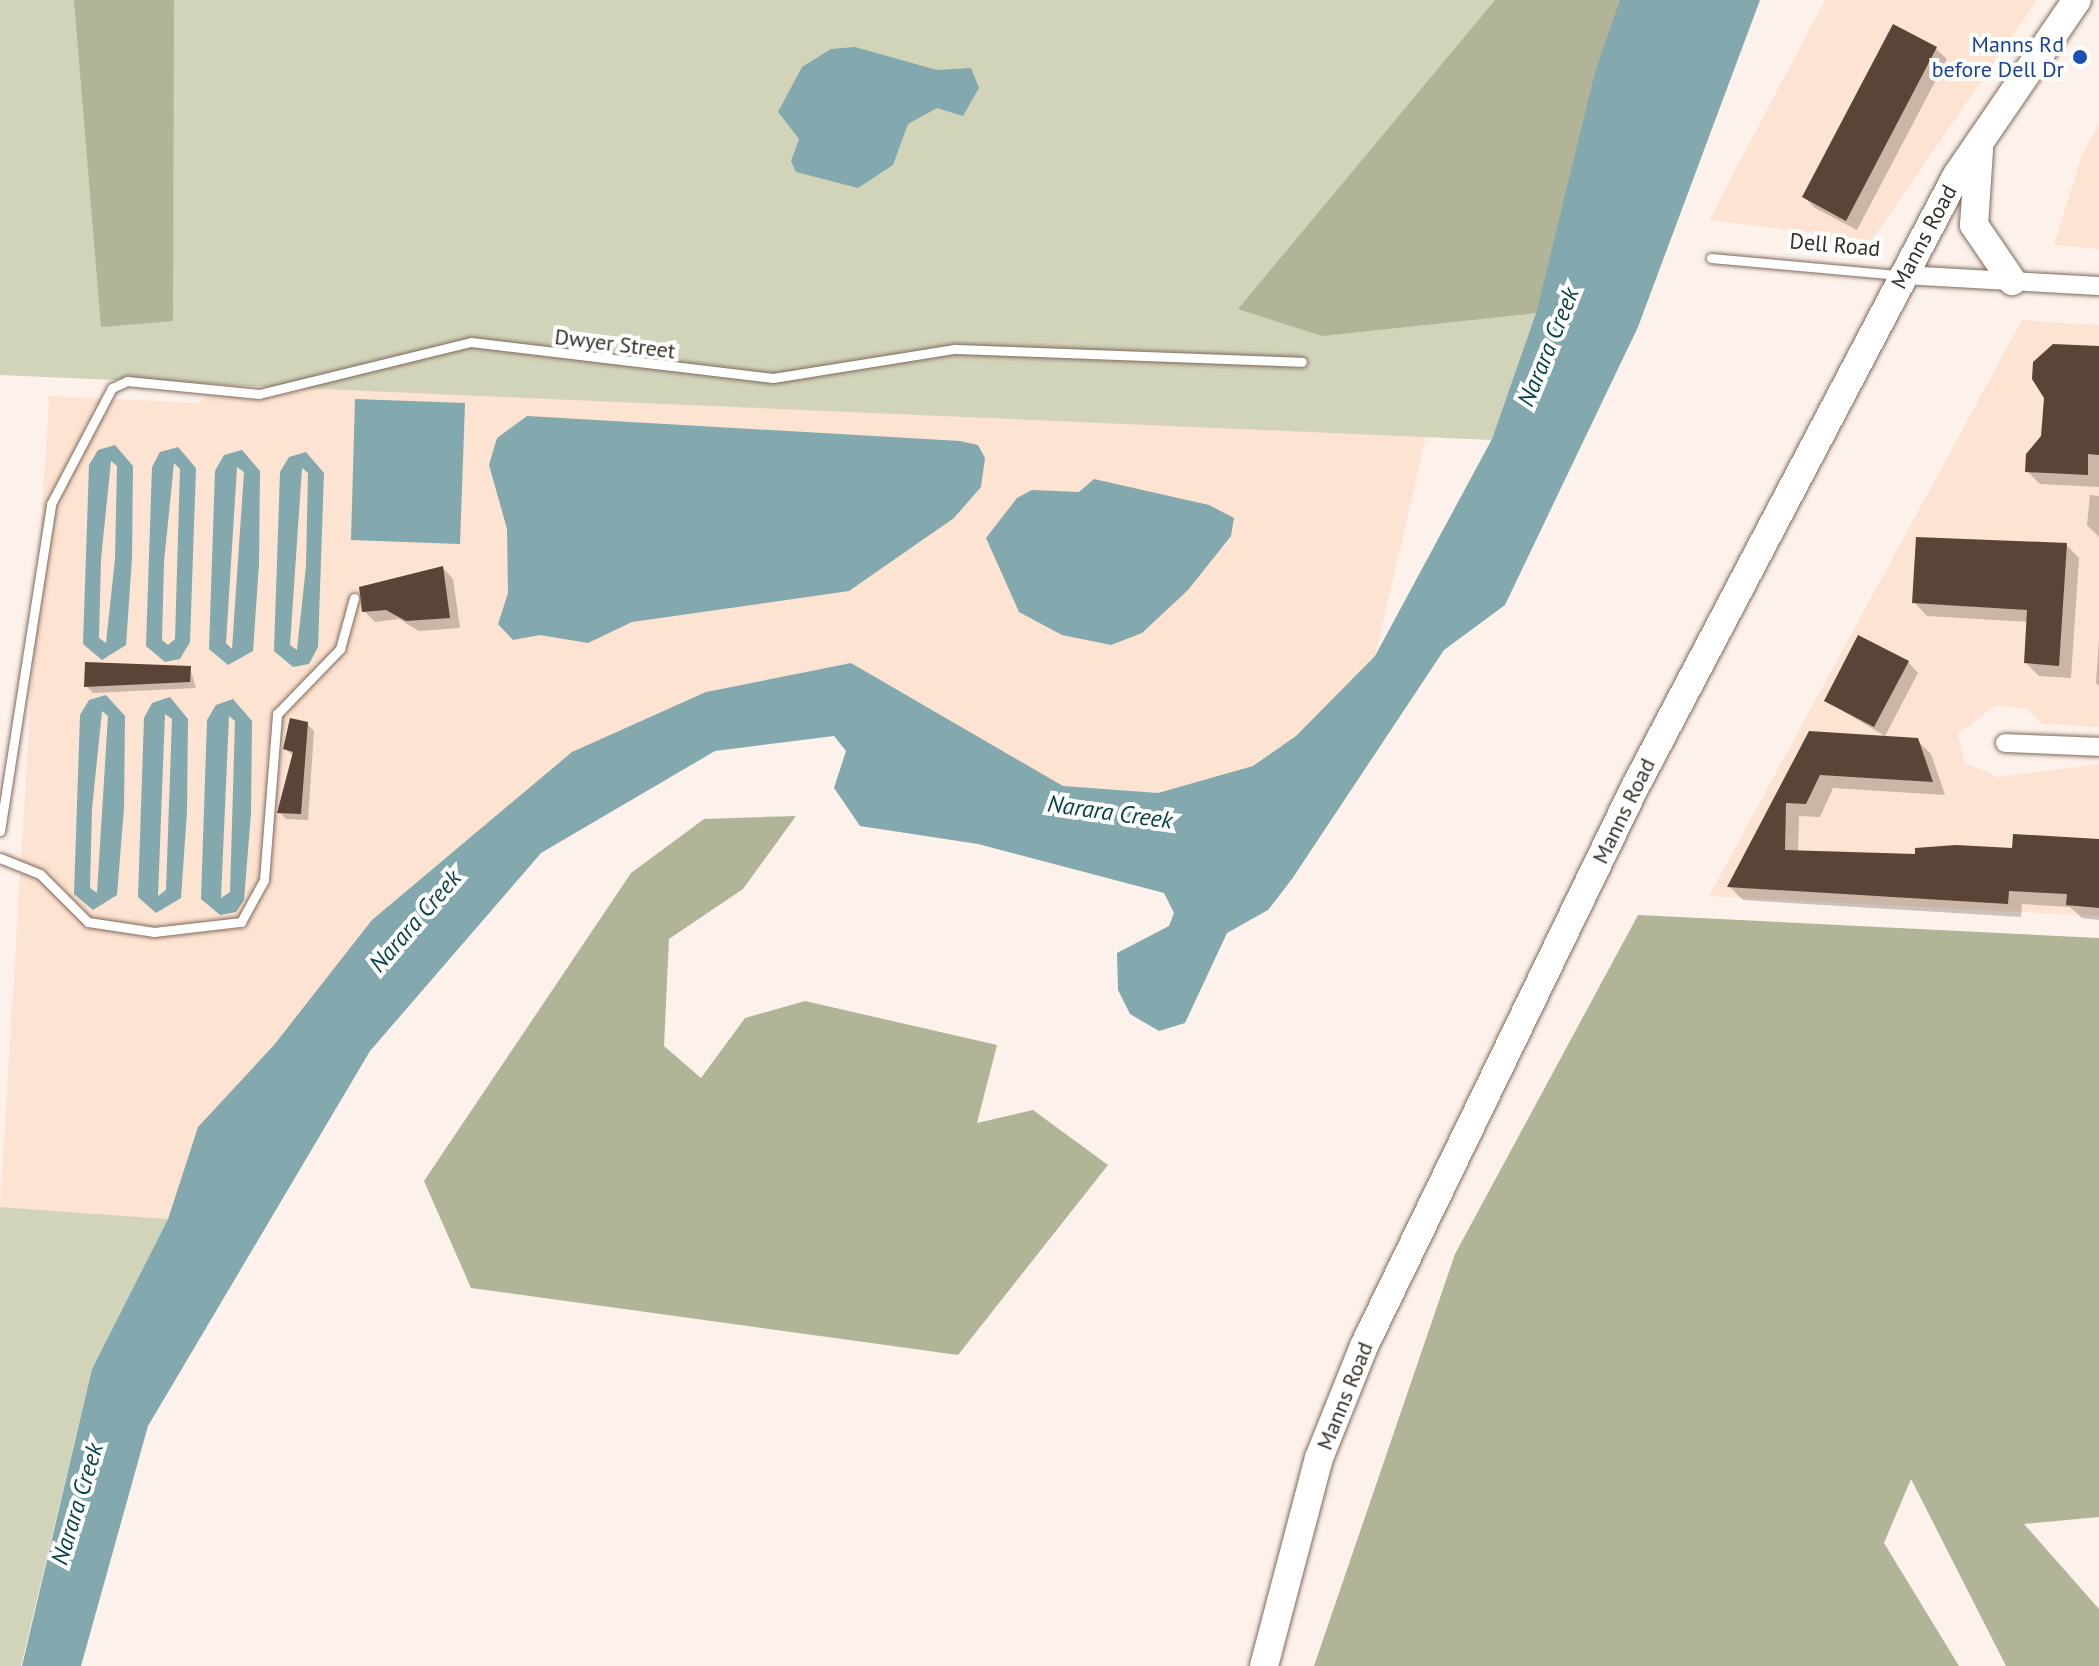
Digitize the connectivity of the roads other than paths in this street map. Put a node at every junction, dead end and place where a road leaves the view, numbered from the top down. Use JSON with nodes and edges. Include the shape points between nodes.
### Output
{"nodes":[{"id":1,"x":2077,"y":0,"type":"edge"},
{"id":2,"x":1981,"y":137,"type":"junction"},
{"id":3,"x":1711,"y":258,"type":"dead end"},
{"id":4,"x":1903,"y":275,"type":"junction"},
{"id":5,"x":2012,"y":281,"type":"junction"},
{"id":6,"x":2099,"y":286,"type":"edge"},
{"id":7,"x":1302,"y":362,"type":"dead end"},
{"id":8,"x":354,"y":598,"type":"dead end"},
{"id":9,"x":2005,"y":743,"type":"dead end"},
{"id":10,"x":2099,"y":747,"type":"edge"},
{"id":11,"x":0,"y":831,"type":"edge"},
{"id":12,"x":0,"y":858,"type":"edge"},
{"id":13,"x":1264,"y":1666,"type":"edge"}],
"edges":[{"from":1,"to":2,"type":"main road","name":"Manns Road"},
{"from":2,"to":4,"type":"main road","name":"Manns Road"},
{"from":2,"to":5,"type":"main road","via":[[1974,225]]},
{"from":3,"to":4,"type":"lane","name":"Dell Road"},
{"from":4,"to":5,"type":"street","name":"Dell Road"},
{"from":4,"to":13,"type":"main road","name":"Manns Road","via":[[1635,787],[1364,1346],[1319,1458]]},
{"from":5,"to":6,"type":"street","name":"Dell Road"},
{"from":7,"to":11,"type":"lane","name":"Dwyer Street","via":[[955,349],[865,357],[773,378],[471,342],[259,394],[127,381],[112,388],[63,480],[42,552]]},
{"from":8,"to":12,"type":"lane","via":[[340,649],[277,714],[264,880],[241,922],[154,932],[88,922],[40,874]]},
{"from":9,"to":10,"type":"street"}]}
